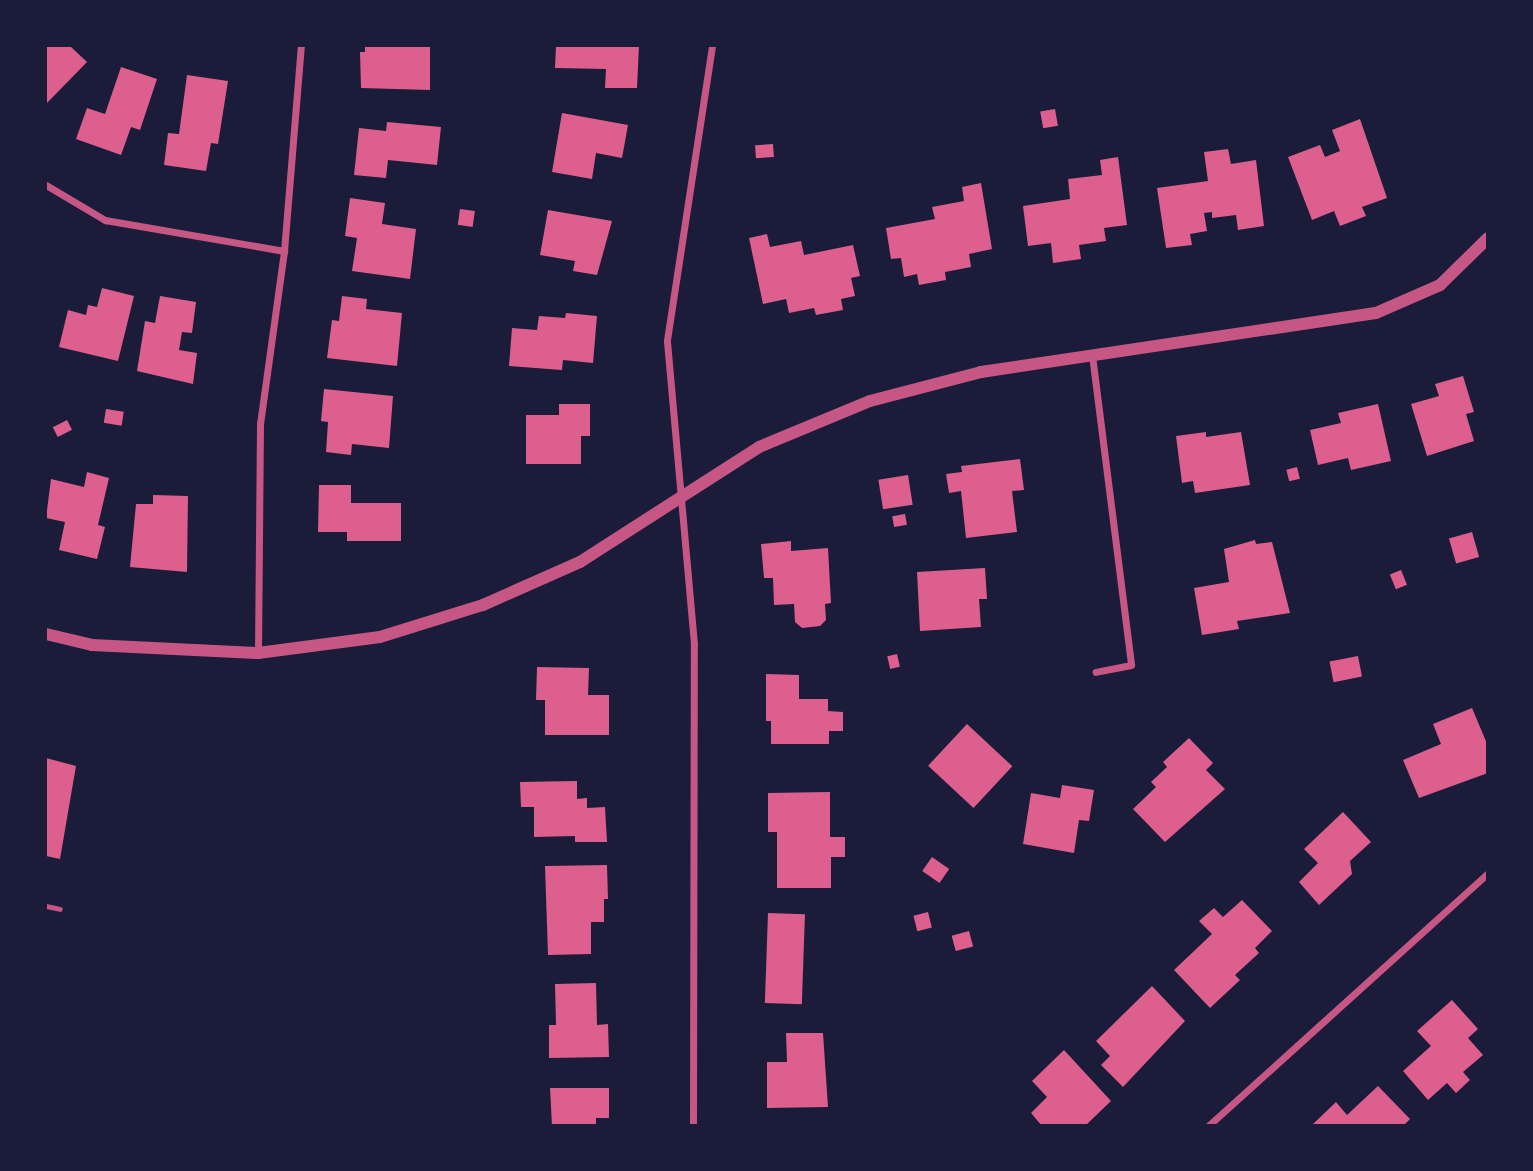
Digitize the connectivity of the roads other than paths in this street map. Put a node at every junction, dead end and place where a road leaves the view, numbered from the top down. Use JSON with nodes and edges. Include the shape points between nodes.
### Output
{"nodes":[{"id":1,"x":301,"y":46,"type":"edge"},
{"id":2,"x":712,"y":46,"type":"edge"},
{"id":3,"x":46,"y":185,"type":"edge"},
{"id":4,"x":1488,"y":238,"type":"edge"},
{"id":5,"x":284,"y":251,"type":"junction"},
{"id":6,"x":1092,"y":354,"type":"junction"},
{"id":7,"x":678,"y":499,"type":"junction"},
{"id":8,"x":46,"y":634,"type":"edge"},
{"id":9,"x":258,"y":653,"type":"junction"},
{"id":10,"x":1096,"y":672,"type":"dead end"},
{"id":11,"x":1488,"y":873,"type":"edge"},
{"id":12,"x":46,"y":906,"type":"edge"},
{"id":13,"x":60,"y":909,"type":"dead end"},
{"id":14,"x":693,"y":1125,"type":"edge"},
{"id":15,"x":1208,"y":1125,"type":"edge"}],
"edges":[{"from":1,"to":5,"type":"street"},
{"from":2,"to":7,"type":"street","via":[[667,340]]},
{"from":3,"to":5,"type":"street","via":[[105,220]]},
{"from":4,"to":6,"type":"street","via":[[1440,285],[1376,313]]},
{"from":5,"to":9,"type":"street","via":[[260,424]]},
{"from":6,"to":7,"type":"street","via":[[981,372],[870,401],[759,447]]},
{"from":6,"to":10,"type":"street","via":[[1131,665]]},
{"from":7,"to":9,"type":"street","via":[[580,562],[483,606],[380,637]]},
{"from":7,"to":14,"type":"street","via":[[694,644]]},
{"from":8,"to":9,"type":"street","via":[[92,645]]},
{"from":11,"to":15,"type":"street"},
{"from":12,"to":13,"type":"lane"}]}
